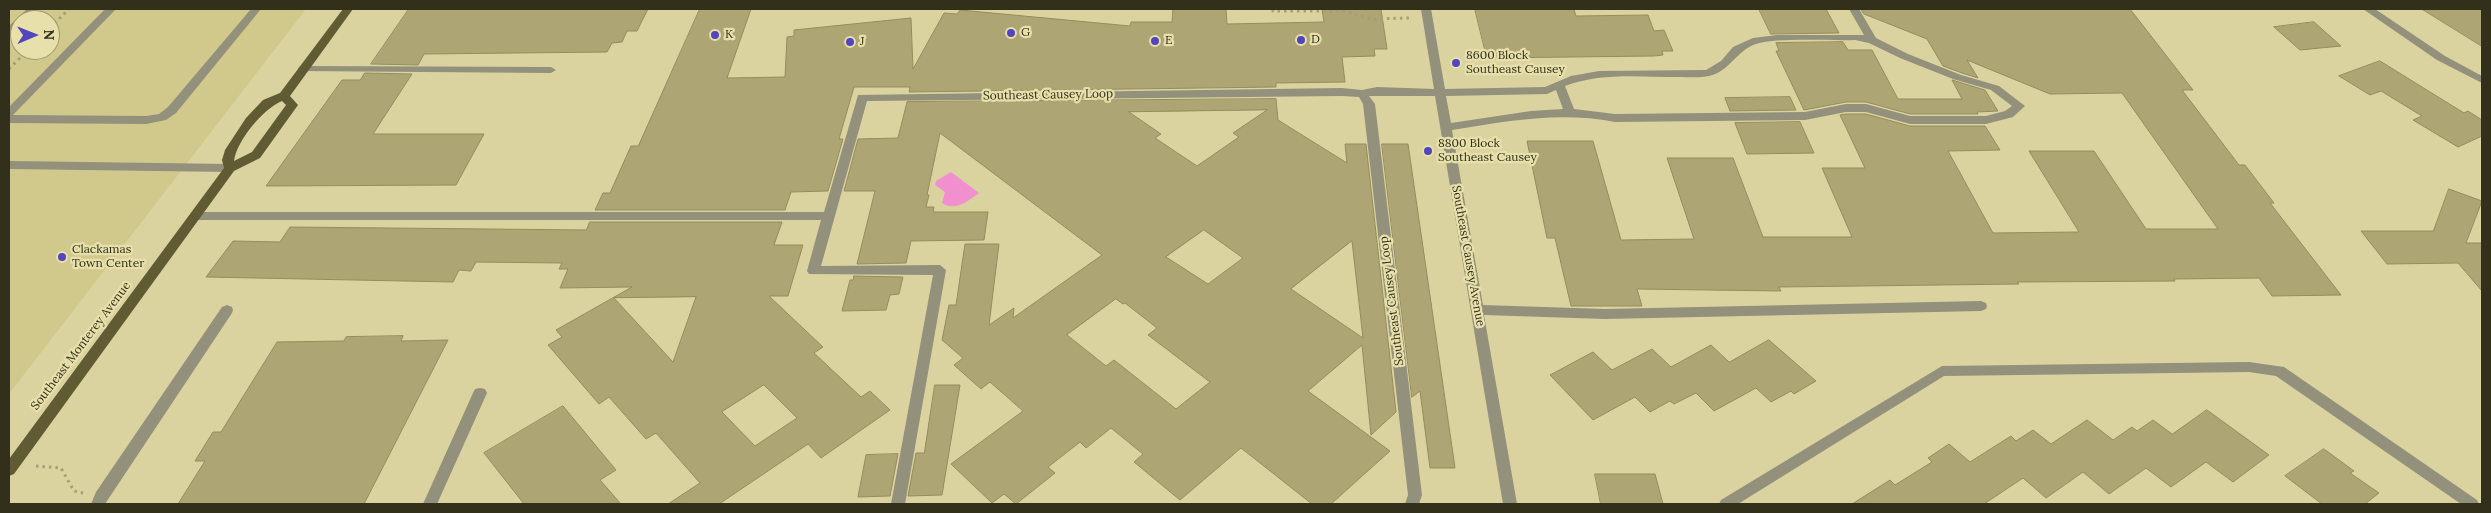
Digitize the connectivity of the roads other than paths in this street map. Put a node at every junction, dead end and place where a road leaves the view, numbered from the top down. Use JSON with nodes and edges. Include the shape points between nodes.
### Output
{"nodes":[{"id":1,"x":110,"y":9,"type":"edge"},
{"id":2,"x":256,"y":9,"type":"edge"},
{"id":3,"x":348,"y":9,"type":"edge"},
{"id":4,"x":1854,"y":9,"type":"edge"},
{"id":5,"x":2368,"y":9,"type":"edge"},
{"id":6,"x":1426,"y":13,"type":"edge"},
{"id":7,"x":1872,"y":40,"type":"junction"},
{"id":8,"x":303,"y":69,"type":"junction"},
{"id":9,"x":550,"y":70,"type":"dead end"},
{"id":10,"x":2482,"y":80,"type":"edge"},
{"id":11,"x":1559,"y":85,"type":"junction"},
{"id":12,"x":1440,"y":91,"type":"junction"},
{"id":13,"x":1362,"y":94,"type":"junction"},
{"id":14,"x":284,"y":96,"type":"junction"},
{"id":15,"x":1570,"y":112,"type":"junction"},
{"id":16,"x":9,"y":113,"type":"edge"},
{"id":17,"x":9,"y":119,"type":"edge"},
{"id":18,"x":1446,"y":127,"type":"junction"},
{"id":19,"x":9,"y":165,"type":"edge"},
{"id":20,"x":230,"y":168,"type":"junction"},
{"id":21,"x":196,"y":216,"type":"junction"},
{"id":22,"x":829,"y":216,"type":"junction"},
{"id":23,"x":1981,"y":306,"type":"dead end"},
{"id":24,"x":227,"y":310,"type":"dead end"},
{"id":25,"x":1477,"y":310,"type":"junction"},
{"id":26,"x":480,"y":393,"type":"dead end"},
{"id":27,"x":11,"y":467,"type":"edge"},
{"id":28,"x":100,"y":500,"type":"edge"},
{"id":29,"x":430,"y":504,"type":"edge"},
{"id":30,"x":898,"y":504,"type":"edge"},
{"id":31,"x":1412,"y":504,"type":"edge"},
{"id":32,"x":1510,"y":504,"type":"edge"},
{"id":33,"x":1726,"y":504,"type":"edge"},
{"id":34,"x":2472,"y":504,"type":"edge"}],
"edges":[{"from":1,"to":16,"type":"street"},
{"from":2,"to":17,"type":"street","via":[[172,110],[162,117],[146,120]]},
{"from":3,"to":8,"type":"main road","name":"Southeast Monterey Avenue"},
{"from":4,"to":7,"type":"street"},
{"from":5,"to":10,"type":"street","via":[[2441,58]]},
{"from":6,"to":12,"type":"street","name":"Southeast Causey Avenue"},
{"from":7,"to":11,"type":"street","via":[[1855,37],[1753,41],[1737,49],[1725,63],[1708,73],[1599,74],[1575,78]]},
{"from":7,"to":15,"type":"street","via":[[1957,77],[1995,88],[2019,106],[2008,114],[1986,120],[1910,120],[1866,108],[1846,108],[1805,116],[1615,118],[1592,112]]},
{"from":8,"to":9,"type":"street"},
{"from":8,"to":14,"type":"main road","name":"Southeast Monterey Avenue"},
{"from":11,"to":12,"type":"street","via":[[1547,90]]},
{"from":11,"to":15,"type":"street"},
{"from":12,"to":13,"type":"street"},
{"from":12,"to":18,"type":"street","name":"Southeast Causey Avenue"},
{"from":13,"to":22,"type":"street","name":"Southeast Causey Loop","via":[[862,98]]},
{"from":13,"to":31,"type":"street","name":"Southeast Causey Loop","via":[[1370,104],[1415,495]]},
{"from":14,"to":20,"type":"main road","name":"Southeast Monterey Avenue","via":[[267,104],[250,121],[231,150]]},
{"from":14,"to":20,"type":"main road","name":"Southeast Monterey Avenue","via":[[292,105],[256,155]]},
{"from":15,"to":18,"type":"street"},
{"from":18,"to":25,"type":"street","name":"Southeast Causey Avenue"},
{"from":19,"to":20,"type":"street"},
{"from":20,"to":21,"type":"main road","name":"Southeast Monterey Avenue"},
{"from":21,"to":22,"type":"street"},
{"from":21,"to":27,"type":"main road","name":"Southeast Monterey Avenue"},
{"from":22,"to":30,"type":"street","name":"Southeast Causey Loop","via":[[813,271],[940,270]]},
{"from":23,"to":25,"type":"street","via":[[1605,314]]},
{"from":24,"to":28,"type":"street"},
{"from":25,"to":32,"type":"street","name":"Southeast Causey Avenue"},
{"from":26,"to":29,"type":"street"},
{"from":33,"to":34,"type":"street","via":[[1942,371],[2249,367],[2279,371]]}]}
